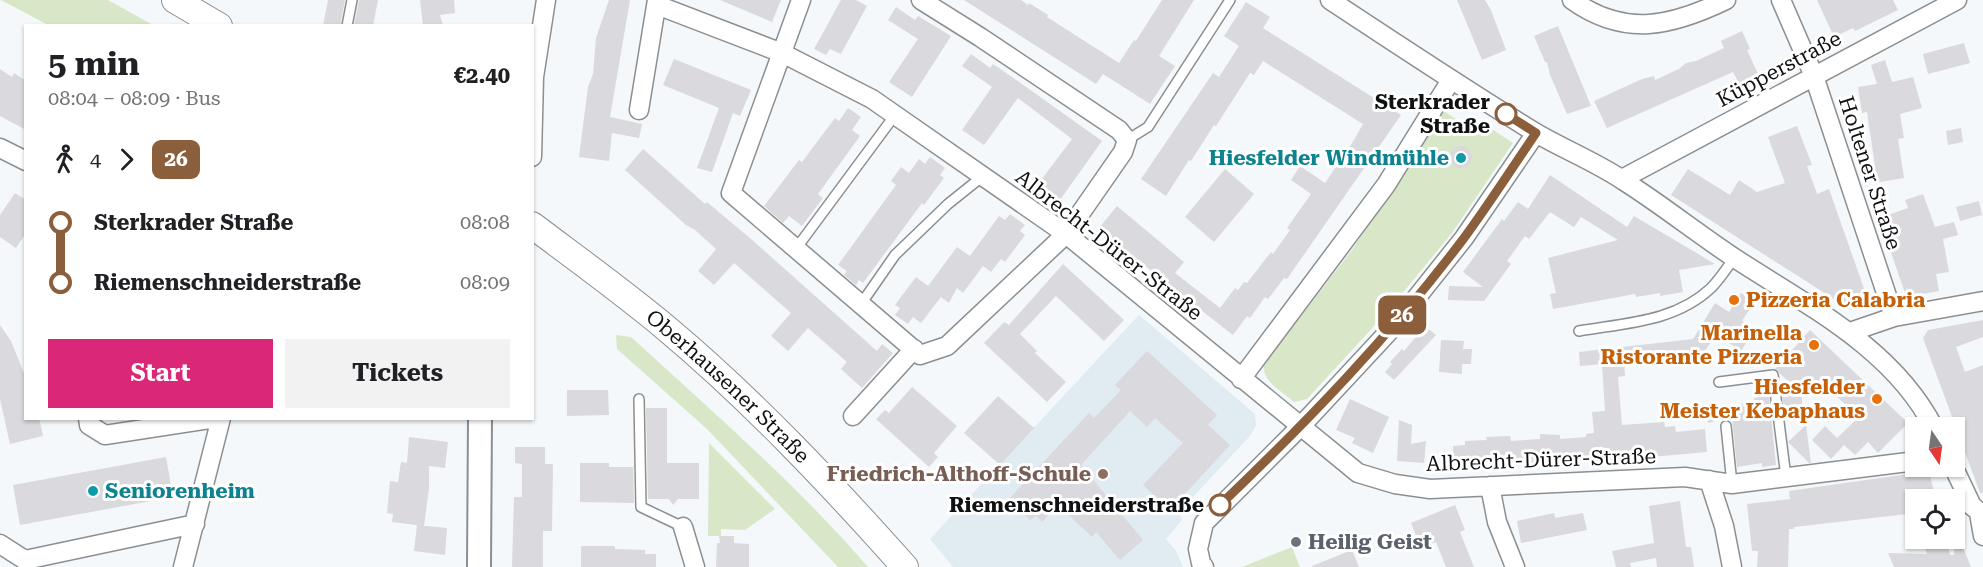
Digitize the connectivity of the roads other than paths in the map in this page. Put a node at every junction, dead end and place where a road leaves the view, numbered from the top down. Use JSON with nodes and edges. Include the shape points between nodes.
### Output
{"nodes":[{"id":1,"x":175,"y":0,"type":"edge"},
{"id":2,"x":352,"y":0,"type":"edge"},
{"id":3,"x":546,"y":0,"type":"edge"},
{"id":4,"x":801,"y":0,"type":"edge"},
{"id":5,"x":921,"y":0,"type":"edge"},
{"id":6,"x":1230,"y":0,"type":"edge"},
{"id":7,"x":1330,"y":0,"type":"edge"},
{"id":8,"x":1572,"y":0,"type":"edge"},
{"id":9,"x":1726,"y":0,"type":"edge"},
{"id":10,"x":1781,"y":0,"type":"edge"},
{"id":11,"x":1957,"y":0,"type":"edge"},
{"id":12,"x":657,"y":3,"type":"edge"},
{"id":13,"x":216,"y":24,"type":"edge"},
{"id":14,"x":348,"y":24,"type":"edge"},
{"id":15,"x":782,"y":53,"type":"junction"},
{"id":16,"x":534,"y":74,"type":"edge"},
{"id":17,"x":1814,"y":76,"type":"junction"},
{"id":18,"x":1451,"y":80,"type":"junction"},
{"id":19,"x":639,"y":110,"type":"dead end"},
{"id":20,"x":895,"y":115,"type":"junction"},
{"id":21,"x":1536,"y":133,"type":"junction"},
{"id":22,"x":1127,"y":140,"type":"junction"},
{"id":23,"x":1,"y":152,"type":"edge"},
{"id":24,"x":24,"y":161,"type":"edge"},
{"id":25,"x":983,"y":176,"type":"junction"},
{"id":26,"x":1622,"y":179,"type":"junction"},
{"id":27,"x":534,"y":227,"type":"edge"},
{"id":28,"x":1066,"y":234,"type":"junction"},
{"id":29,"x":795,"y":250,"type":"junction"},
{"id":30,"x":1734,"y":258,"type":"junction"},
{"id":31,"x":1983,"y":301,"type":"edge"},
{"id":32,"x":861,"y":304,"type":"junction"},
{"id":33,"x":1894,"y":317,"type":"junction"},
{"id":34,"x":1579,"y":331,"type":"dead end"},
{"id":35,"x":1850,"y":332,"type":"junction"},
{"id":36,"x":914,"y":349,"type":"junction"},
{"id":37,"x":1241,"y":379,"type":"junction"},
{"id":38,"x":1719,"y":382,"type":"dead end"},
{"id":39,"x":639,"y":399,"type":"dead end"},
{"id":40,"x":853,"y":416,"type":"dead end"},
{"id":41,"x":1928,"y":417,"type":"edge"},
{"id":42,"x":88,"y":420,"type":"edge"},
{"id":43,"x":203,"y":420,"type":"edge"},
{"id":44,"x":221,"y":420,"type":"edge"},
{"id":45,"x":480,"y":420,"type":"edge"},
{"id":46,"x":1726,"y":426,"type":"dead end"},
{"id":47,"x":1300,"y":427,"type":"junction"},
{"id":48,"x":1905,"y":462,"type":"edge"},
{"id":49,"x":1786,"y":477,"type":"junction"},
{"id":50,"x":1958,"y":477,"type":"edge"},
{"id":51,"x":1710,"y":480,"type":"junction"},
{"id":52,"x":1732,"y":484,"type":"junction"},
{"id":53,"x":1490,"y":486,"type":"junction"},
{"id":54,"x":1981,"y":514,"type":"edge"},
{"id":55,"x":195,"y":524,"type":"junction"},
{"id":56,"x":683,"y":527,"type":"joint"},
{"id":57,"x":1983,"y":536,"type":"edge"},
{"id":58,"x":0,"y":544,"type":"edge"},
{"id":59,"x":183,"y":567,"type":"edge"},
{"id":60,"x":479,"y":567,"type":"edge"},
{"id":61,"x":695,"y":567,"type":"edge"},
{"id":62,"x":905,"y":567,"type":"edge"},
{"id":63,"x":1204,"y":567,"type":"edge"},
{"id":64,"x":1515,"y":567,"type":"edge"},
{"id":65,"x":1732,"y":567,"type":"edge"}],
"edges":[{"from":1,"to":13,"type":"main road"},
{"from":2,"to":14,"type":"lane"},
{"from":3,"to":16,"type":"street"},
{"from":4,"to":15,"type":"street"},
{"from":5,"to":22,"type":"street","via":[[1119,130]]},
{"from":6,"to":22,"type":"lane","via":[[1148,126]]},
{"from":7,"to":18,"type":"street"},
{"from":8,"to":9,"type":"street","via":[[1609,19],[1636,25],[1664,24]]},
{"from":10,"to":17,"type":"street","name":"Holtener Straße"},
{"from":11,"to":17,"type":"street","name":"Küpperstraße"},
{"from":12,"to":15,"type":"street","name":"Albrecht-Dürer-Straße"},
{"from":12,"to":19,"type":"street","name":"Albrecht-Dürer-Straße"},
{"from":15,"to":20,"type":"street","name":"Albrecht-Dürer-Straße"},
{"from":15,"to":29,"type":"street","via":[[731,193]]},
{"from":17,"to":26,"type":"street","name":"Küpperstraße"},
{"from":17,"to":33,"type":"street","name":"Holtener Straße"},
{"from":18,"to":21,"type":"street"},
{"from":18,"to":37,"type":"street","via":[[1386,185]]},
{"from":20,"to":25,"type":"street","name":"Albrecht-Dürer-Straße"},
{"from":20,"to":29,"type":"lane"},
{"from":21,"to":26,"type":"street"},
{"from":21,"to":47,"type":"street","via":[[1457,247],[1394,326]]},
{"from":22,"to":28,"type":"street","via":[[1123,153]]},
{"from":23,"to":24,"type":"street"},
{"from":25,"to":28,"type":"street","name":"Albrecht-Dürer-Straße"},
{"from":25,"to":32,"type":"lane","name":"Albrecht-Dürer-Straße","via":[[894,255]]},
{"from":26,"to":30,"type":"street"},
{"from":27,"to":62,"type":"main road","name":"Oberhausener Straße","via":[[659,322],[729,385],[848,503]]},
{"from":28,"to":36,"type":"street","via":[[947,346],[920,355]]},
{"from":28,"to":37,"type":"street","name":"Albrecht-Dürer-Straße"},
{"from":29,"to":32,"type":"street"},
{"from":30,"to":34,"type":"lane","via":[[1713,286],[1684,308],[1655,318]]},
{"from":30,"to":35,"type":"street"},
{"from":31,"to":33,"type":"street"},
{"from":32,"to":36,"type":"street"},
{"from":33,"to":35,"type":"street"},
{"from":35,"to":41,"type":"street","via":[[1891,369]]},
{"from":36,"to":40,"type":"street"},
{"from":37,"to":47,"type":"street","name":"Albrecht-Dürer-Straße"},
{"from":38,"to":49,"type":"lane","via":[[1773,375]]},
{"from":39,"to":56,"type":"lane","via":[[641,507]]},
{"from":42,"to":43,"type":"street","via":[[89,425],[105,435]]},
{"from":44,"to":55,"type":"street"},
{"from":45,"to":60,"type":"street"},
{"from":46,"to":52,"type":"lane"},
{"from":47,"to":53,"type":"street","name":"Albrecht-Dürer-Straße","via":[[1358,473],[1430,489]]},
{"from":47,"to":63,"type":"street","via":[[1204,523],[1198,549]]},
{"from":48,"to":49,"type":"street","name":"Albrecht-Dürer-Straße"},
{"from":49,"to":52,"type":"street","name":"Albrecht-Dürer-Straße"},
{"from":50,"to":54,"type":"street","via":[[1972,506]]},
{"from":51,"to":52,"type":"street","name":"Albrecht-Dürer-Straße"},
{"from":51,"to":53,"type":"street","name":"Albrecht-Dürer-Straße","via":[[1685,477]]},
{"from":51,"to":65,"type":"street"},
{"from":53,"to":64,"type":"street","via":[[1497,522]]},
{"from":54,"to":57,"type":"street"},
{"from":55,"to":58,"type":"street","via":[[25,560]]},
{"from":55,"to":59,"type":"street"},
{"from":56,"to":61,"type":"street"}]}
